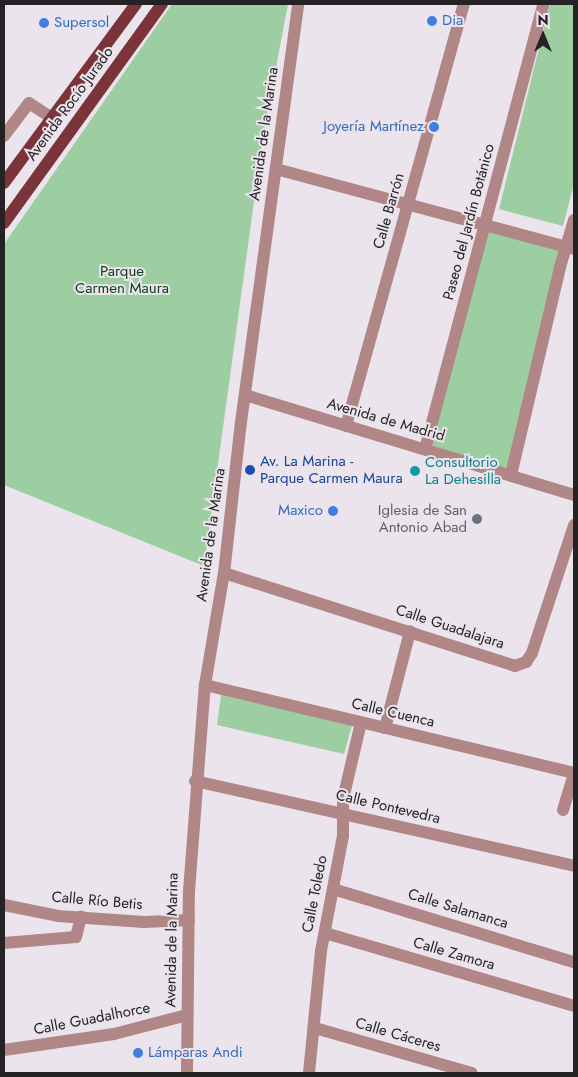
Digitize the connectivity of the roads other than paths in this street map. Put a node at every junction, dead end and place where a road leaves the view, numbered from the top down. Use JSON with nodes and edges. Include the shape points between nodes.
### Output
{"nodes":[{"id":1,"x":136,"y":4,"type":"edge"},
{"id":2,"x":162,"y":4,"type":"edge"},
{"id":3,"x":298,"y":4,"type":"edge"},
{"id":4,"x":464,"y":4,"type":"edge"},
{"id":5,"x":543,"y":4,"type":"edge"},
{"id":6,"x":52,"y":118,"type":"junction"},
{"id":7,"x":8,"y":120,"type":"edge"},
{"id":8,"x":4,"y":136,"type":"edge"},
{"id":9,"x":276,"y":169,"type":"junction"},
{"id":10,"x":4,"y":183,"type":"edge"},
{"id":11,"x":408,"y":204,"type":"junction"},
{"id":12,"x":574,"y":220,"type":"edge"},
{"id":13,"x":4,"y":223,"type":"edge"},
{"id":14,"x":486,"y":226,"type":"junction"},
{"id":15,"x":570,"y":248,"type":"edge"},
{"id":16,"x":245,"y":395,"type":"junction"},
{"id":17,"x":346,"y":426,"type":"junction"},
{"id":18,"x":425,"y":449,"type":"junction"},
{"id":19,"x":512,"y":475,"type":"junction"},
{"id":20,"x":574,"y":495,"type":"edge"},
{"id":21,"x":574,"y":525,"type":"edge"},
{"id":22,"x":224,"y":573,"type":"junction"},
{"id":23,"x":410,"y":631,"type":"junction"},
{"id":24,"x":205,"y":685,"type":"junction"},
{"id":25,"x":361,"y":722,"type":"junction"},
{"id":26,"x":385,"y":728,"type":"junction"},
{"id":27,"x":574,"y":774,"type":"edge"},
{"id":28,"x":195,"y":781,"type":"junction"},
{"id":29,"x":563,"y":810,"type":"dead end"},
{"id":30,"x":343,"y":814,"type":"junction"},
{"id":31,"x":574,"y":866,"type":"edge"},
{"id":32,"x":332,"y":889,"type":"junction"},
{"id":33,"x":4,"y":905,"type":"edge"},
{"id":34,"x":81,"y":917,"type":"junction"},
{"id":35,"x":188,"y":920,"type":"junction"},
{"id":36,"x":325,"y":933,"type":"junction"},
{"id":37,"x":4,"y":943,"type":"edge"},
{"id":38,"x":574,"y":962,"type":"edge"},
{"id":39,"x":574,"y":1006,"type":"edge"},
{"id":40,"x":187,"y":1015,"type":"junction"},
{"id":41,"x":315,"y":1028,"type":"junction"},
{"id":42,"x":4,"y":1050,"type":"edge"},
{"id":43,"x":187,"y":1073,"type":"edge"},
{"id":44,"x":309,"y":1073,"type":"edge"},
{"id":45,"x":472,"y":1073,"type":"edge"}],
"edges":[{"from":1,"to":6,"type":"main road","name":"Avenida Rocío Jurado"},
{"from":2,"to":13,"type":"main road","name":"Avenida Rocío Jurado"},
{"from":3,"to":9,"type":"street","name":"Avenida de la Marina"},
{"from":4,"to":11,"type":"street","name":"Calle Barrón"},
{"from":5,"to":14,"type":"street","name":"Paseo del Jardín Botánico"},
{"from":6,"to":7,"type":"street","name":"Avenida Rocío Jurado","via":[[29,103]]},
{"from":6,"to":10,"type":"main road","name":"Avenida Rocío Jurado"},
{"from":7,"to":8,"type":"street","name":"Avenida Rocío Jurado"},
{"from":9,"to":11,"type":"street"},
{"from":9,"to":16,"type":"street","name":"Avenida de la Marina"},
{"from":11,"to":14,"type":"street"},
{"from":11,"to":17,"type":"street","name":"Calle Barrón"},
{"from":12,"to":15,"type":"street"},
{"from":14,"to":15,"type":"street"},
{"from":14,"to":18,"type":"street","name":"Paseo del Jardín Botánico"},
{"from":15,"to":19,"type":"street"},
{"from":16,"to":17,"type":"street","name":"Avenida de Madrid"},
{"from":16,"to":22,"type":"street","name":"Avenida de la Marina"},
{"from":17,"to":18,"type":"street","name":"Avenida de Madrid"},
{"from":18,"to":19,"type":"street","name":"Avenida de Madrid"},
{"from":19,"to":20,"type":"street","name":"Avenida de Madrid"},
{"from":21,"to":23,"type":"street","name":"Calle Guadalajara","via":[[532,653],[526,662],[515,666]]},
{"from":22,"to":23,"type":"street","name":"Calle Guadalajara"},
{"from":22,"to":24,"type":"street","name":"Avenida de la Marina"},
{"from":23,"to":26,"type":"street"},
{"from":24,"to":25,"type":"street","name":"Calle Cuenca"},
{"from":24,"to":28,"type":"street","name":"Avenida de la Marina"},
{"from":25,"to":26,"type":"street","name":"Calle Cuenca"},
{"from":25,"to":30,"type":"street","name":"Calle Toledo"},
{"from":26,"to":27,"type":"street","name":"Calle Cuenca"},
{"from":27,"to":29,"type":"street"},
{"from":28,"to":30,"type":"street","name":"Calle Pontevedra"},
{"from":28,"to":35,"type":"street","name":"Avenida de la Marina"},
{"from":30,"to":31,"type":"street","name":"Calle Pontevedra"},
{"from":30,"to":32,"type":"street","name":"Calle Toledo","via":[[343,836]]},
{"from":32,"to":36,"type":"street","name":"Calle Toledo"},
{"from":32,"to":38,"type":"street","name":"Calle Salamanca"},
{"from":33,"to":34,"type":"street","name":"Calle Río Betis"},
{"from":34,"to":35,"type":"street","name":"Calle Río Betis","via":[[144,922]]},
{"from":34,"to":37,"type":"street","via":[[76,937]]},
{"from":35,"to":40,"type":"street","name":"Avenida de la Marina"},
{"from":36,"to":39,"type":"street","name":"Calle Zamora"},
{"from":36,"to":41,"type":"street","name":"Calle Toledo"},
{"from":40,"to":42,"type":"street","name":"Calle Guadalhorce","via":[[114,1034]]},
{"from":40,"to":43,"type":"street","name":"Avenida de la Marina"},
{"from":41,"to":44,"type":"street","name":"Calle Toledo"},
{"from":41,"to":45,"type":"street","name":"Calle Cáceres"}]}
